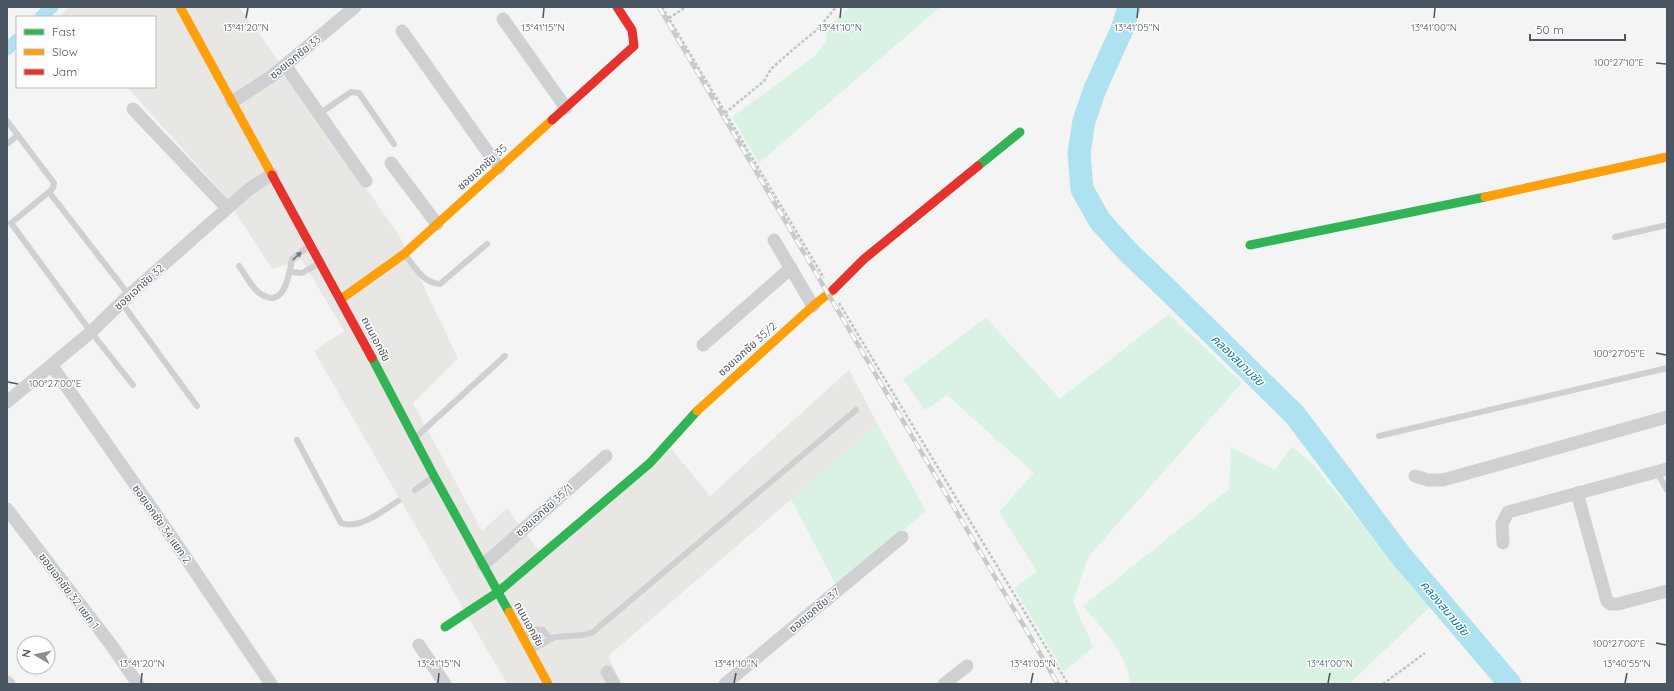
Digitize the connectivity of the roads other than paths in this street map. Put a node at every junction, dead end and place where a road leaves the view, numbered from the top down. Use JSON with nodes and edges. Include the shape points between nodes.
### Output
{"nodes":[{"id":1,"x":180,"y":7,"type":"edge"},
{"id":2,"x":355,"y":7,"type":"edge"},
{"id":3,"x":617,"y":7,"type":"edge"},
{"id":4,"x":503,"y":19,"type":"dead end"},
{"id":5,"x":402,"y":31,"type":"dead end"},
{"id":6,"x":286,"y":65,"type":"junction"},
{"id":7,"x":232,"y":102,"type":"junction"},
{"id":8,"x":566,"y":108,"type":"junction"},
{"id":9,"x":133,"y":109,"type":"dead end"},
{"id":10,"x":319,"y":114,"type":"junction"},
{"id":11,"x":7,"y":121,"type":"edge"},
{"id":12,"x":1020,"y":132,"type":"dead end"},
{"id":13,"x":18,"y":135,"type":"junction"},
{"id":14,"x":7,"y":144,"type":"edge"},
{"id":15,"x":394,"y":144,"type":"dead end"},
{"id":16,"x":1667,"y":157,"type":"edge"},
{"id":17,"x":391,"y":163,"type":"dead end"},
{"id":18,"x":499,"y":168,"type":"junction"},
{"id":19,"x":272,"y":174,"type":"junction"},
{"id":20,"x":366,"y":181,"type":"dead end"},
{"id":21,"x":49,"y":192,"type":"junction"},
{"id":22,"x":227,"y":208,"type":"junction"},
{"id":23,"x":9,"y":221,"type":"edge"},
{"id":24,"x":437,"y":224,"type":"junction"},
{"id":25,"x":1667,"y":225,"type":"edge"},
{"id":26,"x":1615,"y":237,"type":"dead end"},
{"id":27,"x":774,"y":240,"type":"dead end"},
{"id":28,"x":487,"y":244,"type":"dead end"},
{"id":29,"x":311,"y":245,"type":"junction"},
{"id":30,"x":1250,"y":245,"type":"dead end"},
{"id":31,"x":404,"y":254,"type":"junction"},
{"id":32,"x":320,"y":262,"type":"junction"},
{"id":33,"x":240,"y":266,"type":"dead end"},
{"id":34,"x":791,"y":268,"type":"junction"},
{"id":35,"x":290,"y":272,"type":"junction"},
{"id":36,"x":125,"y":298,"type":"junction"},
{"id":37,"x":341,"y":299,"type":"junction"},
{"id":38,"x":813,"y":306,"type":"junction"},
{"id":39,"x":91,"y":332,"type":"junction"},
{"id":40,"x":703,"y":346,"type":"dead end"},
{"id":41,"x":505,"y":356,"type":"dead end"},
{"id":42,"x":52,"y":366,"type":"junction"},
{"id":43,"x":1667,"y":368,"type":"edge"},
{"id":44,"x":133,"y":385,"type":"dead end"},
{"id":45,"x":7,"y":402,"type":"edge"},
{"id":46,"x":197,"y":406,"type":"dead end"},
{"id":47,"x":856,"y":410,"type":"dead end"},
{"id":48,"x":1667,"y":417,"type":"edge"},
{"id":49,"x":1379,"y":436,"type":"dead end"},
{"id":50,"x":414,"y":438,"type":"junction"},
{"id":51,"x":297,"y":440,"type":"dead end"},
{"id":52,"x":606,"y":456,"type":"dead end"},
{"id":53,"x":1662,"y":470,"type":"edge"},
{"id":54,"x":434,"y":476,"type":"junction"},
{"id":55,"x":1415,"y":476,"type":"dead end"},
{"id":56,"x":415,"y":490,"type":"dead end"},
{"id":57,"x":1667,"y":490,"type":"edge"},
{"id":58,"x":1577,"y":493,"type":"junction"},
{"id":59,"x":398,"y":501,"type":"dead end"},
{"id":60,"x":7,"y":509,"type":"edge"},
{"id":61,"x":902,"y":537,"type":"dead end"},
{"id":62,"x":1503,"y":543,"type":"dead end"},
{"id":63,"x":483,"y":565,"type":"junction"},
{"id":64,"x":1667,"y":591,"type":"edge"},
{"id":65,"x":498,"y":592,"type":"junction"},
{"id":66,"x":445,"y":627,"type":"dead end"},
{"id":67,"x":522,"y":637,"type":"junction"},
{"id":68,"x":550,"y":639,"type":"junction"},
{"id":69,"x":419,"y":645,"type":"dead end"},
{"id":70,"x":530,"y":650,"type":"junction"},
{"id":71,"x":967,"y":666,"type":"dead end"},
{"id":72,"x":607,"y":672,"type":"dead end"},
{"id":73,"x":138,"y":684,"type":"edge"},
{"id":74,"x":271,"y":684,"type":"edge"},
{"id":75,"x":445,"y":684,"type":"edge"},
{"id":76,"x":548,"y":684,"type":"edge"},
{"id":77,"x":614,"y":684,"type":"edge"},
{"id":78,"x":725,"y":684,"type":"edge"},
{"id":79,"x":944,"y":684,"type":"edge"}],
"edges":[{"from":1,"to":7,"type":"street","name":"ถนนเอกชัย"},
{"from":2,"to":6,"type":"street","name":"ซอยเอกชัย 33"},
{"from":3,"to":8,"type":"street","name":"ซอยเอกชัย 35","via":[[634,33],[634,46]]},
{"from":4,"to":8,"type":"street"},
{"from":5,"to":18,"type":"street"},
{"from":6,"to":7,"type":"street","name":"ซอยเอกชัย 33"},
{"from":6,"to":10,"type":"street"},
{"from":7,"to":19,"type":"street","name":"ถนนเอกชัย"},
{"from":8,"to":18,"type":"street","name":"ซอยเอกชัย 35"},
{"from":9,"to":22,"type":"street"},
{"from":10,"to":15,"type":"lane","via":[[351,92],[359,93]]},
{"from":10,"to":20,"type":"street"},
{"from":11,"to":13,"type":"lane"},
{"from":12,"to":38,"type":"street","name":"ซอยเอกชัย 35/2","via":[[864,259]]},
{"from":13,"to":14,"type":"lane"},
{"from":13,"to":21,"type":"lane","via":[[54,183]]},
{"from":16,"to":30,"type":"street","via":[[1530,188]]},
{"from":17,"to":24,"type":"street"},
{"from":18,"to":24,"type":"street","name":"ซอยเอกชัย 35"},
{"from":19,"to":22,"type":"street","name":"ซอยเอกชัย 32"},
{"from":19,"to":29,"type":"street","name":"ถนนเอกชัย"},
{"from":21,"to":23,"type":"lane"},
{"from":21,"to":36,"type":"lane"},
{"from":22,"to":36,"type":"street","name":"ซอยเอกชัย 32"},
{"from":23,"to":39,"type":"lane"},
{"from":24,"to":31,"type":"street","name":"ซอยเอกชัย 35"},
{"from":25,"to":26,"type":"lane"},
{"from":27,"to":34,"type":"street"},
{"from":28,"to":31,"type":"lane","via":[[440,284],[432,284],[423,278]]},
{"from":29,"to":32,"type":"street","name":"ถนนเอกชัย"},
{"from":35,"to":29,"type":"lane","one_way":true,"via":[[292,259]]},
{"from":31,"to":37,"type":"street","name":"ซอยเอกชัย 35"},
{"from":32,"to":35,"type":"lane","via":[[302,273]]},
{"from":32,"to":37,"type":"street","name":"ถนนเอกชัย"},
{"from":33,"to":35,"type":"lane","via":[[257,291],[267,296],[276,297],[283,292]]},
{"from":34,"to":38,"type":"street"},
{"from":34,"to":40,"type":"street"},
{"from":36,"to":39,"type":"street","name":"ซอยเอกชัย 32"},
{"from":36,"to":46,"type":"lane"},
{"from":37,"to":50,"type":"street","name":"ถนนเอกชัย"},
{"from":38,"to":65,"type":"street","name":"ซอยเอกชัย 35/2","via":[[702,406],[650,463]]},
{"from":39,"to":42,"type":"street","name":"ซอยเอกชัย 32"},
{"from":39,"to":44,"type":"lane"},
{"from":41,"to":50,"type":"lane"},
{"from":42,"to":45,"type":"street","name":"ซอยเอกชัย 32"},
{"from":42,"to":74,"type":"street","name":"ซอยเอกชัย 34 แยก 2"},
{"from":43,"to":49,"type":"lane"},
{"from":47,"to":68,"type":"lane","via":[[593,632]]},
{"from":48,"to":55,"type":"street","via":[[1443,480],[1428,480]]},
{"from":50,"to":54,"type":"street","name":"ถนนเอกชัย"},
{"from":51,"to":59,"type":"lane","via":[[341,523],[349,526],[366,520]]},
{"from":52,"to":63,"type":"street","name":"ซอยเอกชัย 35/1"},
{"from":53,"to":57,"type":"lane"},
{"from":53,"to":58,"type":"street"},
{"from":54,"to":56,"type":"lane"},
{"from":54,"to":63,"type":"street","name":"ถนนเอกชัย"},
{"from":58,"to":62,"type":"street","via":[[1508,512],[1502,524]]},
{"from":58,"to":64,"type":"street","via":[[1607,601],[1610,604],[1618,604]]},
{"from":60,"to":73,"type":"street","name":"ซอยเอกชัย 32 แยก 1"},
{"from":61,"to":78,"type":"street","name":"ซอยเอกชัย 37"},
{"from":63,"to":65,"type":"street","name":"ถนนเอกชัย"},
{"from":65,"to":66,"type":"street","name":"ซอยเอกชัย 35/2"},
{"from":65,"to":67,"type":"street","name":"ถนนเอกชัย"},
{"from":67,"to":68,"type":"lane","via":[[540,629]]},
{"from":67,"to":70,"type":"street","name":"ถนนเอกชัย"},
{"from":68,"to":70,"type":"lane"},
{"from":69,"to":75,"type":"street"},
{"from":70,"to":76,"type":"street","name":"ถนนเอกชัย"},
{"from":71,"to":79,"type":"street"},
{"from":72,"to":77,"type":"street"}]}
